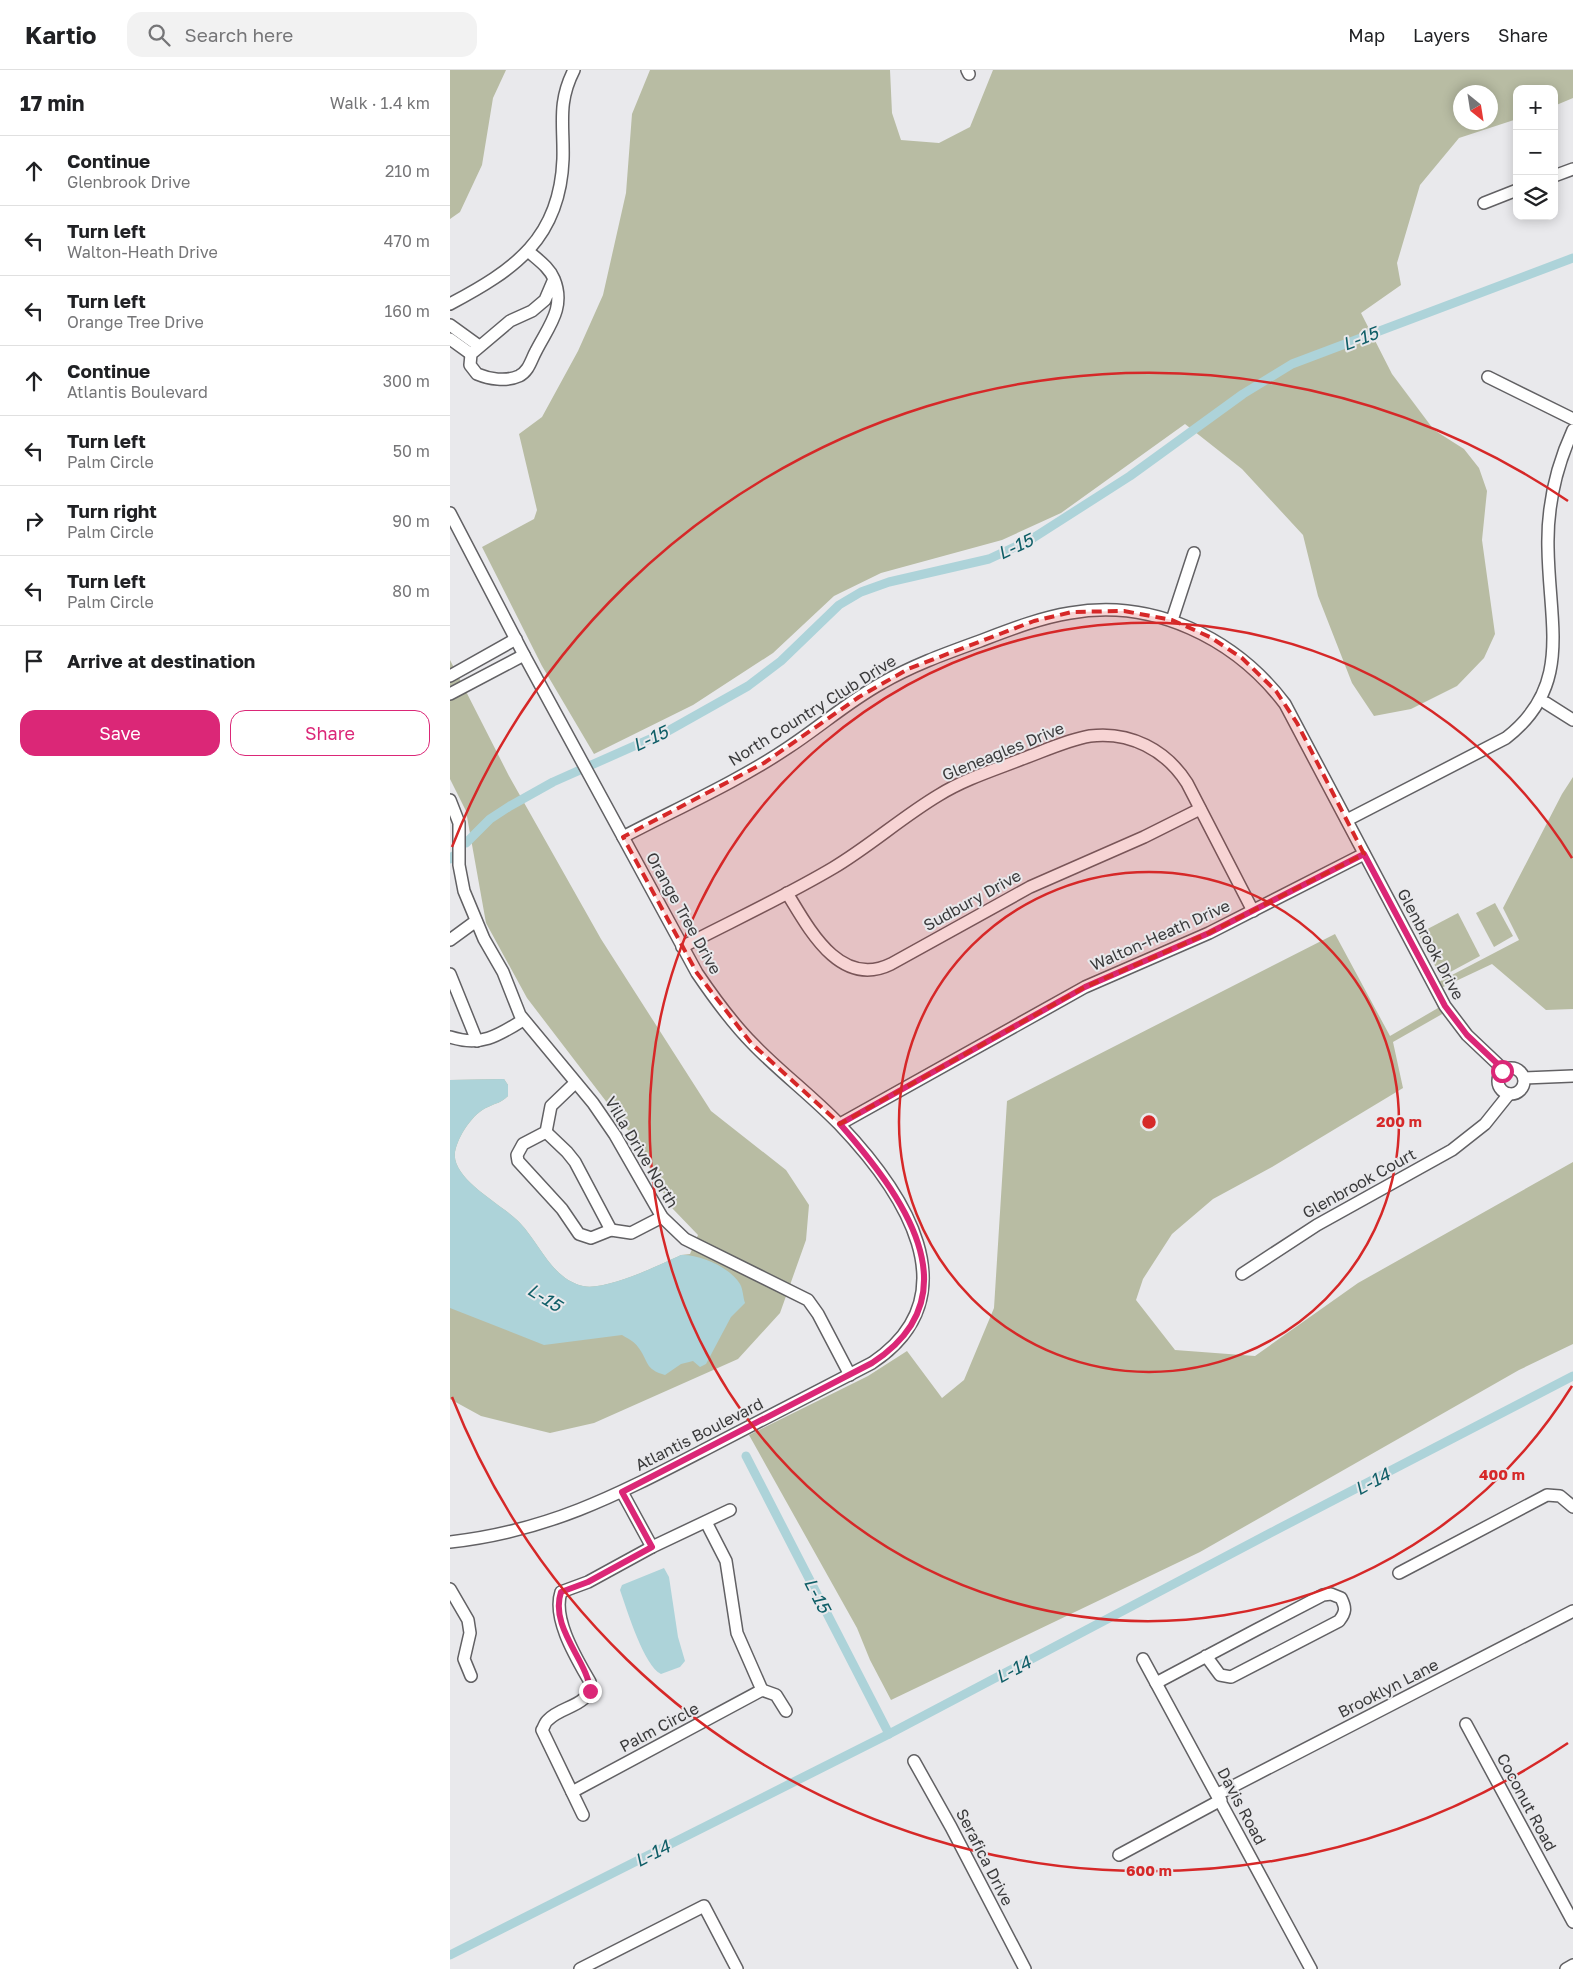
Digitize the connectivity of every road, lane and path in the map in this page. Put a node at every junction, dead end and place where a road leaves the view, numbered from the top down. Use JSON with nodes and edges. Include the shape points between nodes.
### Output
{"nodes":[{"id":1,"x":574,"y":70,"type":"edge"},
{"id":2,"x":1573,"y":169,"type":"edge"},
{"id":3,"x":1557,"y":175,"type":"edge"},
{"id":4,"x":1513,"y":192,"type":"edge"},
{"id":5,"x":1484,"y":203,"type":"dead end"},
{"id":6,"x":528,"y":251,"type":"junction"},
{"id":7,"x":554,"y":279,"type":"junction"},
{"id":8,"x":450,"y":304,"type":"edge"},
{"id":9,"x":450,"y":325,"type":"edge"},
{"id":10,"x":450,"y":339,"type":"edge"},
{"id":11,"x":475,"y":350,"type":"junction"},
{"id":12,"x":1488,"y":377,"type":"dead end"},
{"id":13,"x":1573,"y":419,"type":"edge"},
{"id":14,"x":1573,"y":430,"type":"edge"},
{"id":15,"x":450,"y":513,"type":"edge"},
{"id":16,"x":1194,"y":552,"type":"dead end"},
{"id":17,"x":1172,"y":620,"type":"junction"},
{"id":18,"x":516,"y":639,"type":"junction"},
{"id":19,"x":524,"y":655,"type":"junction"},
{"id":20,"x":450,"y":676,"type":"edge"},
{"id":21,"x":450,"y":694,"type":"edge"},
{"id":22,"x":1546,"y":703,"type":"junction"},
{"id":23,"x":1573,"y":720,"type":"edge"},
{"id":24,"x":450,"y":800,"type":"edge"},
{"id":25,"x":1200,"y":809,"type":"junction"},
{"id":26,"x":1347,"y":820,"type":"junction"},
{"id":27,"x":623,"y":837,"type":"junction"},
{"id":28,"x":1364,"y":854,"type":"junction"},
{"id":29,"x":787,"y":893,"type":"junction"},
{"id":30,"x":1253,"y":911,"type":"junction"},
{"id":31,"x":476,"y":921,"type":"junction"},
{"id":32,"x":450,"y":940,"type":"edge"},
{"id":33,"x":682,"y":947,"type":"junction"},
{"id":34,"x":450,"y":974,"type":"edge"},
{"id":35,"x":523,"y":1020,"type":"junction"},
{"id":36,"x":450,"y":1037,"type":"edge"},
{"id":37,"x":477,"y":1041,"type":"junction"},
{"id":38,"x":1504,"y":1070,"type":"junction"},
{"id":39,"x":1573,"y":1076,"type":"edge"},
{"id":40,"x":1524,"y":1078,"type":"junction"},
{"id":41,"x":575,"y":1083,"type":"junction"},
{"id":42,"x":1508,"y":1094,"type":"junction"},
{"id":43,"x":840,"y":1124,"type":"junction"},
{"id":44,"x":546,"y":1132,"type":"junction"},
{"id":45,"x":662,"y":1218,"type":"junction"},
{"id":46,"x":611,"y":1230,"type":"junction"},
{"id":47,"x":1242,"y":1274,"type":"dead end"},
{"id":48,"x":922,"y":1294,"type":"joint"},
{"id":49,"x":850,"y":1375,"type":"junction"},
{"id":50,"x":622,"y":1492,"type":"junction"},
{"id":51,"x":1573,"y":1507,"type":"edge"},
{"id":52,"x":730,"y":1510,"type":"dead end"},
{"id":53,"x":706,"y":1522,"type":"junction"},
{"id":54,"x":450,"y":1542,"type":"edge"},
{"id":55,"x":652,"y":1547,"type":"junction"},
{"id":56,"x":1399,"y":1574,"type":"dead end"},
{"id":57,"x":450,"y":1589,"type":"edge"},
{"id":58,"x":1573,"y":1611,"type":"edge"},
{"id":59,"x":1206,"y":1656,"type":"junction"},
{"id":60,"x":1143,"y":1659,"type":"dead end"},
{"id":61,"x":471,"y":1676,"type":"dead end"},
{"id":62,"x":1156,"y":1683,"type":"junction"},
{"id":63,"x":762,"y":1690,"type":"junction"},
{"id":64,"x":786,"y":1711,"type":"dead end"},
{"id":65,"x":1466,"y":1724,"type":"dead end"},
{"id":66,"x":914,"y":1761,"type":"dead end"},
{"id":67,"x":572,"y":1792,"type":"junction"},
{"id":68,"x":1220,"y":1797,"type":"junction"},
{"id":69,"x":583,"y":1815,"type":"dead end"},
{"id":70,"x":1119,"y":1855,"type":"dead end"},
{"id":71,"x":1573,"y":1922,"type":"edge"},
{"id":72,"x":1573,"y":1965,"type":"edge"},
{"id":73,"x":580,"y":1969,"type":"edge"},
{"id":74,"x":737,"y":1969,"type":"edge"},
{"id":75,"x":1025,"y":1969,"type":"edge"},
{"id":76,"x":1312,"y":1969,"type":"edge"},
{"id":77,"x":1566,"y":1969,"type":"edge"}],
"edges":[{"from":1,"to":6,"type":"street","via":[[563,102],[563,159],[558,196],[548,220]]},
{"from":2,"to":3,"type":"street"},
{"from":4,"to":5,"type":"street"},
{"from":6,"to":7,"type":"street","via":[[548,268]]},
{"from":6,"to":8,"type":"street","via":[[500,276]]},
{"from":7,"to":11,"type":"street","via":[[545,300],[532,311],[510,321]]},
{"from":7,"to":11,"type":"street","via":[[558,298],[556,316],[522,374],[504,379],[477,374],[470,365]]},
{"from":9,"to":11,"type":"street"},
{"from":10,"to":11,"type":"street"},
{"from":12,"to":13,"type":"street"},
{"from":14,"to":22,"type":"street","via":[[1561,461],[1550,507],[1549,570],[1562,643],[1559,669]]},
{"from":15,"to":18,"type":"street","name":"Orange Tree Drive"},
{"from":16,"to":17,"type":"street"},
{"from":17,"to":26,"type":"street","name":"North Country Club Drive","via":[[1230,649],[1276,691],[1297,723]]},
{"from":17,"to":27,"type":"street","name":"North Country Club Drive","via":[[1124,611],[1072,612],[1034,621],[935,658],[908,669],[859,697],[764,762]]},
{"from":18,"to":19,"type":"street","name":"Orange Tree Drive"},
{"from":18,"to":20,"type":"street"},
{"from":19,"to":21,"type":"street"},
{"from":19,"to":27,"type":"street","name":"Orange Tree Drive"},
{"from":22,"to":23,"type":"street"},
{"from":22,"to":26,"type":"street","via":[[1524,727],[1506,738]]},
{"from":24,"to":31,"type":"street","name":"Villa Drive North","via":[[458,823],[460,878]]},
{"from":25,"to":29,"type":"street","name":"Gleneagles Drive","via":[[1183,778],[1159,753],[1124,738],[1090,737],[960,784],[919,808],[860,851]]},
{"from":25,"to":29,"type":"street","name":"Sudbury Drive","via":[[1030,887],[891,964],[874,970],[856,970],[834,958],[814,935]]},
{"from":25,"to":30,"type":"street","name":"Gleneagles Drive"},
{"from":26,"to":28,"type":"street","name":"Glenbrook Drive"},
{"from":27,"to":33,"type":"street","name":"Orange Tree Drive"},
{"from":28,"to":30,"type":"street","name":"Walton-Heath Drive"},
{"from":28,"to":38,"type":"street","name":"Glenbrook Drive","via":[[1445,1006],[1467,1035]]},
{"from":29,"to":33,"type":"street","name":"Gleneagles Drive"},
{"from":30,"to":43,"type":"street","name":"Walton-Heath Drive","via":[[1085,987]]},
{"from":31,"to":32,"type":"street"},
{"from":31,"to":35,"type":"street","name":"Villa Drive North","via":[[503,972]]},
{"from":33,"to":43,"type":"street","name":"Orange Tree Drive","via":[[714,997],[751,1043]]},
{"from":34,"to":37,"type":"street"},
{"from":35,"to":37,"type":"street","via":[[498,1036]]},
{"from":35,"to":41,"type":"street","name":"Villa Drive North"},
{"from":36,"to":37,"type":"street","via":[[466,1042]]},
{"from":38,"to":40,"type":"street","name":"Glenbrook Drive","via":[[1515,1068]]},
{"from":38,"to":42,"type":"street","via":[[1498,1082],[1501,1090]]},
{"from":39,"to":40,"type":"street","name":"Glenbrook Drive"},
{"from":40,"to":42,"type":"street","via":[[1520,1090]]},
{"from":41,"to":44,"type":"street","via":[[552,1106]]},
{"from":41,"to":45,"type":"street","name":"Villa Drive North","via":[[594,1103],[615,1135]]},
{"from":42,"to":47,"type":"street","name":"Glenbrook Court","via":[[1485,1124],[1452,1150],[1316,1225]]},
{"from":43,"to":48,"type":"street","name":"Orange Tree Drive","via":[[880,1173],[912,1225],[923,1259]]},
{"from":44,"to":46,"type":"street","via":[[575,1162]]},
{"from":44,"to":46,"type":"street","via":[[519,1149],[517,1155],[521,1166],[562,1209],[579,1234],[591,1238]]},
{"from":45,"to":46,"type":"street","via":[[631,1233]]},
{"from":45,"to":49,"type":"street","name":"Villa Drive North","via":[[685,1239],[808,1300]]},
{"from":48,"to":49,"type":"street","name":"Atlantis Boulevard","via":[[913,1320],[899,1341],[884,1356]]},
{"from":49,"to":50,"type":"street","name":"Atlantis Boulevard"},
{"from":50,"to":54,"type":"street","name":"Atlantis Boulevard","via":[[531,1528]]},
{"from":50,"to":55,"type":"street"},
{"from":51,"to":56,"type":"street","via":[[1560,1496],[1547,1495]]},
{"from":52,"to":53,"type":"street"},
{"from":53,"to":55,"type":"street"},
{"from":53,"to":63,"type":"street","via":[[726,1561],[737,1633]]},
{"from":55,"to":67,"type":"street","via":[[588,1582],[561,1592],[558,1601],[569,1644],[590,1682],[586,1698],[548,1719],[542,1730]]},
{"from":57,"to":61,"type":"street","via":[[468,1620],[470,1633],[464,1659]]},
{"from":58,"to":68,"type":"street","name":"Brooklyn Lane"},
{"from":59,"to":59,"type":"street","via":[[1323,1596],[1331,1594],[1340,1598],[1345,1606],[1339,1621],[1231,1677],[1220,1675]]},
{"from":59,"to":62,"type":"street"},
{"from":60,"to":62,"type":"street","name":"Davis Road"},
{"from":62,"to":68,"type":"street","name":"Davis Road"},
{"from":63,"to":64,"type":"street","via":[[776,1695]]},
{"from":63,"to":67,"type":"street","name":"Palm Circle"},
{"from":65,"to":71,"type":"street","name":"Coconut Road"},
{"from":66,"to":75,"type":"street","name":"Serafica Drive"},
{"from":67,"to":69,"type":"street"},
{"from":68,"to":70,"type":"street","name":"Brooklyn Lane"},
{"from":68,"to":76,"type":"street","name":"Davis Road"},
{"from":72,"to":77,"type":"street"},
{"from":73,"to":74,"type":"street","via":[[704,1906]]}]}
